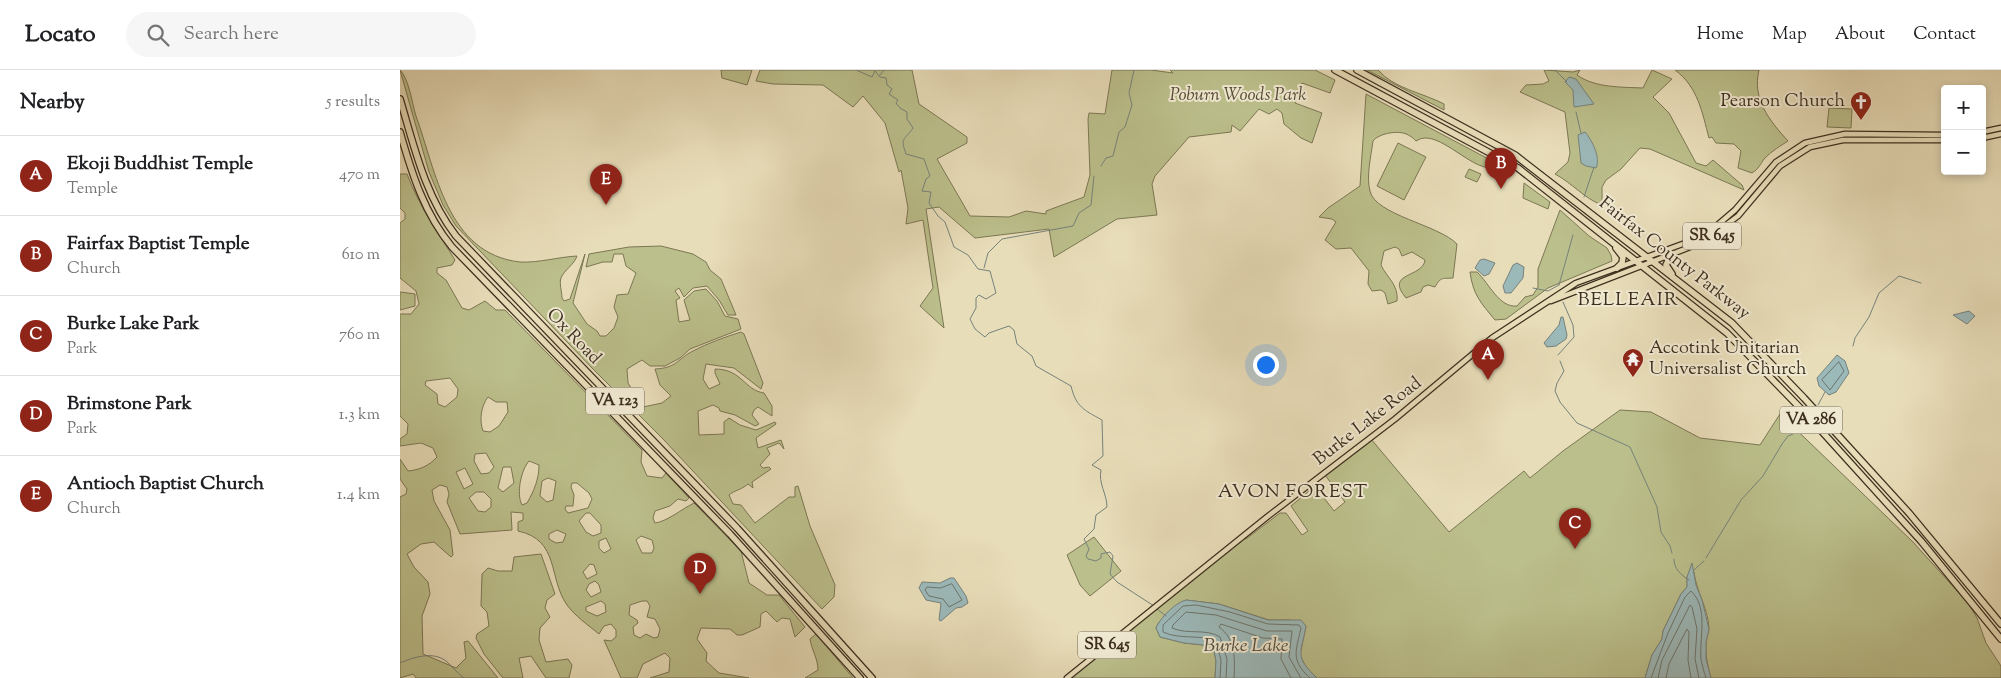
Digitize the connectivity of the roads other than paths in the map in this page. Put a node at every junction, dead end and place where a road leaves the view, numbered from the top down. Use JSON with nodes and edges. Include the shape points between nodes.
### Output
{"nodes":[{"id":1,"x":1335,"y":70,"type":"edge"},
{"id":2,"x":1357,"y":70,"type":"edge"},
{"id":3,"x":1344,"y":71,"type":"edge"},
{"id":4,"x":400,"y":99,"type":"edge"},
{"id":5,"x":2001,"y":128,"type":"edge"},
{"id":6,"x":1986,"y":131,"type":"edge"},
{"id":7,"x":400,"y":132,"type":"edge"},
{"id":8,"x":2001,"y":134,"type":"edge"},
{"id":9,"x":1941,"y":135,"type":"edge"},
{"id":10,"x":1986,"y":137,"type":"edge"},
{"id":11,"x":1941,"y":140,"type":"edge"},
{"id":12,"x":1602,"y":234,"type":"junction"},
{"id":13,"x":1672,"y":255,"type":"junction"},
{"id":14,"x":1646,"y":257,"type":"junction"},
{"id":15,"x":1638,"y":261,"type":"junction"},
{"id":16,"x":1652,"y":262,"type":"junction"},
{"id":17,"x":1643,"y":265,"type":"junction"},
{"id":18,"x":1617,"y":268,"type":"junction"},
{"id":19,"x":1686,"y":288,"type":"junction"},
{"id":20,"x":1546,"y":302,"type":"junction"},
{"id":21,"x":2001,"y":624,"type":"edge"},
{"id":22,"x":2001,"y":639,"type":"edge"},
{"id":23,"x":860,"y":678,"type":"edge"},
{"id":24,"x":872,"y":678,"type":"edge"},
{"id":25,"x":1067,"y":678,"type":"edge"}],
"edges":[{"from":1,"to":3,"type":"highway","name":"Fairfax County Parkway","number":"VA 286"},
{"from":2,"to":14,"type":"highway","name":"Fairfax County Parkway","number":"VA 286","via":[[1515,155]]},
{"from":3,"to":12,"type":"highway","name":"Fairfax County Parkway","number":"VA 286","via":[[1508,161]]},
{"from":4,"to":24,"type":"highway","name":"Ox Road","number":"VA 123","via":[[425,182],[456,236],[742,533]]},
{"from":5,"to":6,"type":"main road"},
{"from":7,"to":23,"type":"highway","name":"Ox Road","number":"VA 123","via":[[423,201],[452,247],[730,534]]},
{"from":8,"to":10,"type":"main road"},
{"from":9,"to":14,"type":"main road","name":"Burke Lake Road","number":"SR 645","via":[[1845,134],[1805,143],[1776,162],[1735,210],[1714,228],[1688,242]]},
{"from":11,"to":13,"type":"main road","name":"Burke Lake Road","number":"SR 645","via":[[1843,140],[1810,147],[1780,166],[1738,216],[1716,234]]},
{"from":12,"to":15,"type":"highway","name":"Fairfax County Parkway","number":"VA 286"},
{"from":12,"to":18,"type":"highway","via":[[1622,254],[1622,263]]},
{"from":13,"to":16,"type":"main road","name":"Burke Lake Road","number":"SR 645"},
{"from":13,"to":19,"type":"highway","via":[[1667,262],[1668,269]]},
{"from":14,"to":15,"type":"main road","name":"Burke Lake Road","number":"SR 645"},
{"from":14,"to":16,"type":"highway","name":"Fairfax County Parkway","number":"VA 286"},
{"from":15,"to":17,"type":"highway","name":"Fairfax County Parkway","number":"VA 286"},
{"from":15,"to":18,"type":"main road","name":"Burke Lake Road","number":"SR 645"},
{"from":16,"to":17,"type":"main road","name":"Burke Lake Road","number":"SR 645"},
{"from":16,"to":19,"type":"highway","name":"Fairfax County Parkway","number":"VA 286"},
{"from":17,"to":20,"type":"main road","name":"Burke Lake Road","number":"SR 645"},
{"from":17,"to":22,"type":"highway","name":"Fairfax County Parkway","number":"VA 286","via":[[1748,352],[1921,541]]},
{"from":18,"to":20,"type":"main road","name":"Burke Lake Road","number":"SR 645","via":[[1576,283]]},
{"from":19,"to":21,"type":"highway","name":"Fairfax County Parkway","number":"VA 286","via":[[1742,332],[1804,398],[1909,513]]},
{"from":20,"to":25,"type":"main road","name":"Burke Lake Road","number":"SR 645","via":[[1492,338],[1363,445]]}]}
